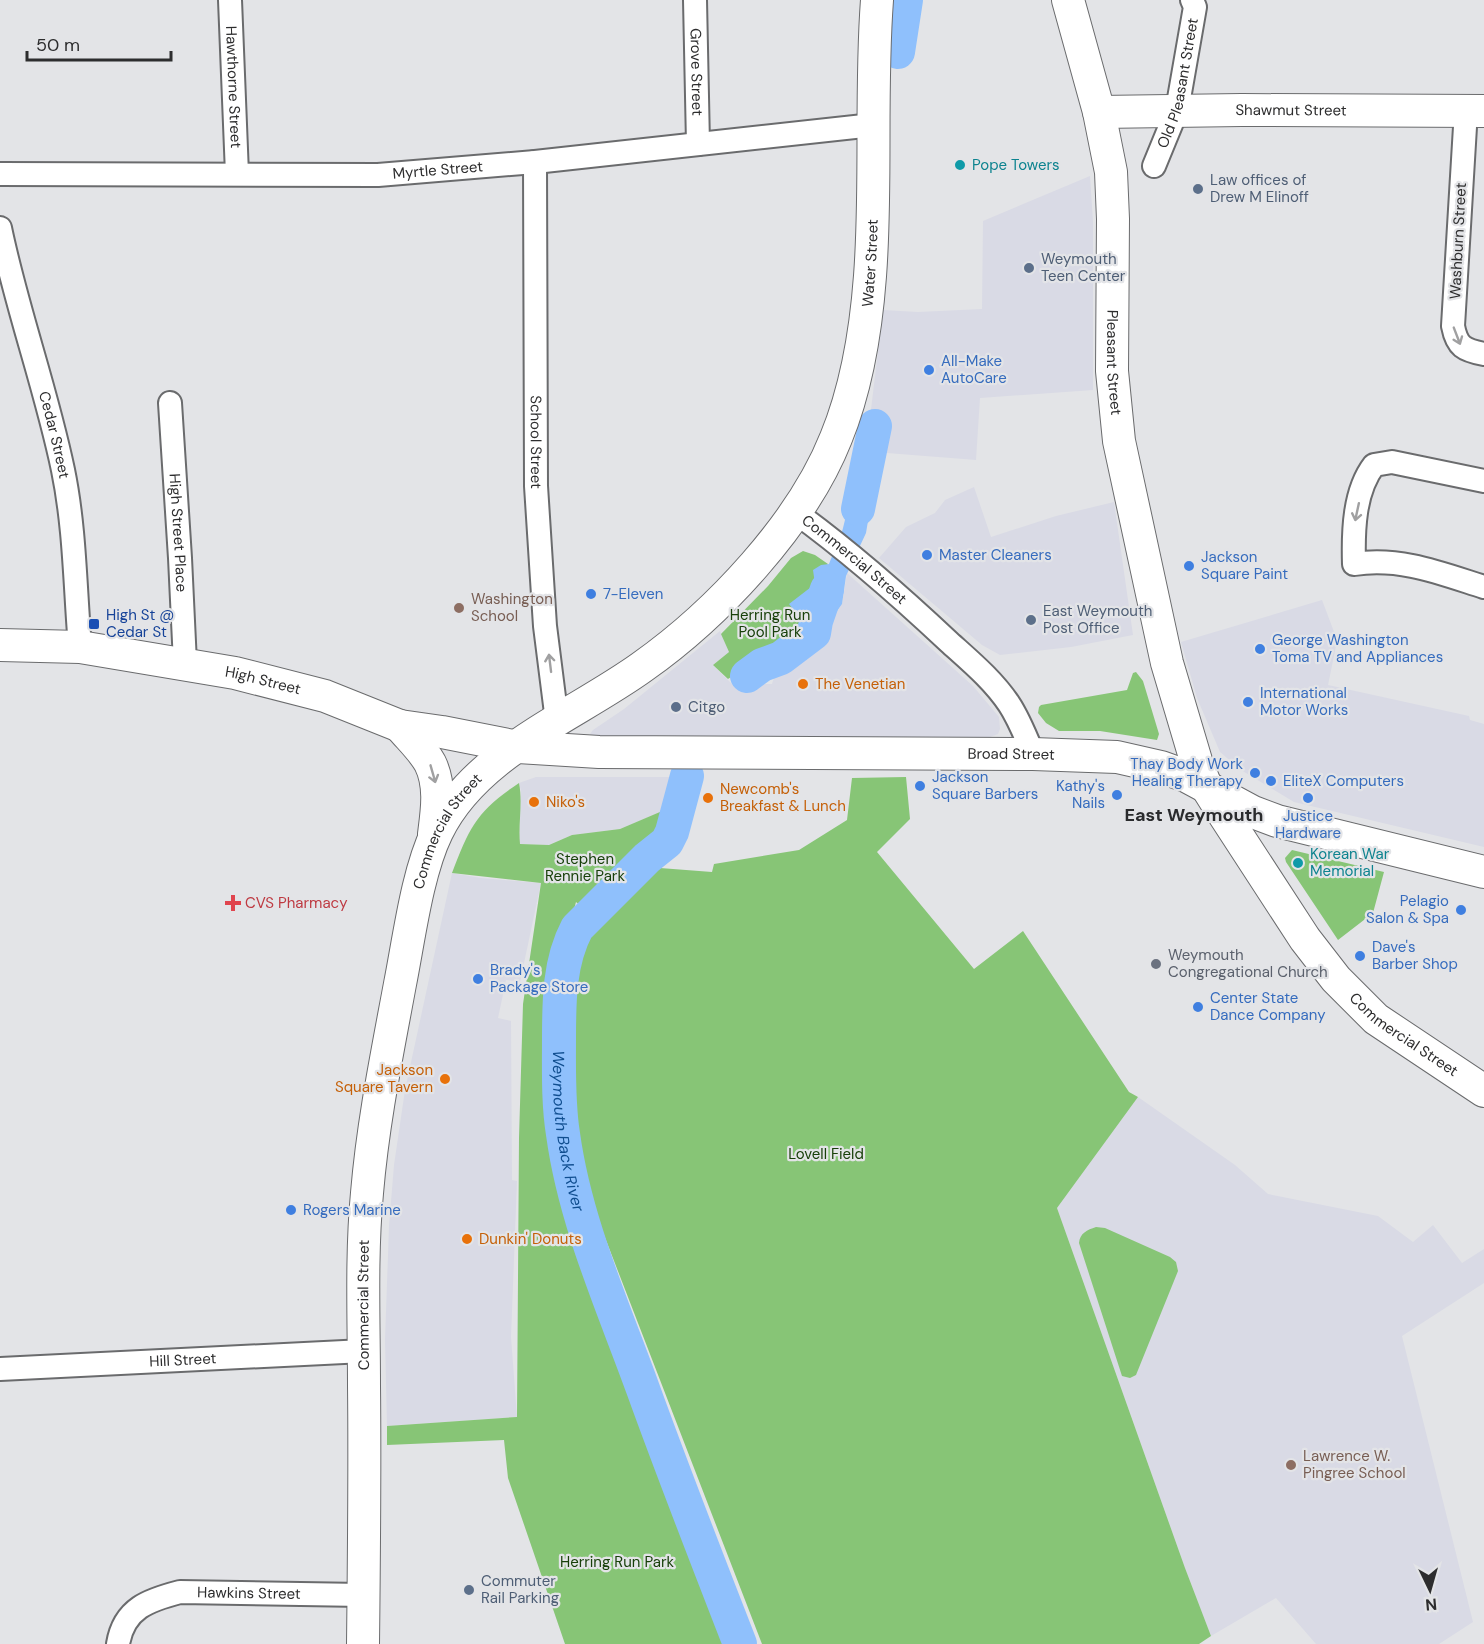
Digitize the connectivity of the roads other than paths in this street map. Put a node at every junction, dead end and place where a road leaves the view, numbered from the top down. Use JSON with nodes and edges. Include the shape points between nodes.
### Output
{"nodes":[{"id":1,"x":230,"y":0,"type":"edge"},
{"id":2,"x":695,"y":0,"type":"edge"},
{"id":3,"x":877,"y":0,"type":"edge"},
{"id":4,"x":1068,"y":0,"type":"edge"},
{"id":5,"x":1196,"y":2,"type":"edge"},
{"id":6,"x":1177,"y":110,"type":"junction"},
{"id":7,"x":1475,"y":111,"type":"edge"},
{"id":8,"x":1099,"y":112,"type":"junction"},
{"id":9,"x":873,"y":125,"type":"junction"},
{"id":10,"x":698,"y":144,"type":"junction"},
{"id":11,"x":535,"y":162,"type":"junction"},
{"id":12,"x":1154,"y":166,"type":"dead end"},
{"id":13,"x":0,"y":174,"type":"edge"},
{"id":14,"x":237,"y":174,"type":"junction"},
{"id":15,"x":0,"y":228,"type":"edge"},
{"id":16,"x":1484,"y":354,"type":"edge"},
{"id":17,"x":170,"y":403,"type":"dead end"},
{"id":18,"x":1484,"y":481,"type":"edge"},
{"id":19,"x":807,"y":520,"type":"junction"},
{"id":20,"x":1484,"y":587,"type":"edge"},
{"id":21,"x":0,"y":645,"type":"edge"},
{"id":22,"x":80,"y":647,"type":"junction"},
{"id":23,"x":1164,"y":653,"type":"joint"},
{"id":24,"x":184,"y":663,"type":"junction"},
{"id":25,"x":557,"y":721,"type":"junction"},
{"id":26,"x":400,"y":726,"type":"junction"},
{"id":27,"x":518,"y":747,"type":"junction"},
{"id":28,"x":1033,"y":754,"type":"junction"},
{"id":29,"x":1206,"y":786,"type":"junction"},
{"id":30,"x":434,"y":837,"type":"junction"},
{"id":31,"x":1484,"y":872,"type":"edge"},
{"id":32,"x":1484,"y":1091,"type":"edge"},
{"id":33,"x":364,"y":1351,"type":"junction"},
{"id":34,"x":0,"y":1369,"type":"edge"},
{"id":35,"x":363,"y":1595,"type":"junction"},
{"id":36,"x":118,"y":1644,"type":"edge"},
{"id":37,"x":363,"y":1644,"type":"edge"}],
"edges":[{"from":1,"to":14,"type":"street","name":"Hawthorne Street"},
{"from":2,"to":10,"type":"street","name":"Grove Street"},
{"from":3,"to":9,"type":"main road","name":"Water Street"},
{"from":4,"to":8,"type":"main road","name":"Pleasant Street"},
{"from":5,"to":6,"type":"street","name":"Old Pleasant Street"},
{"from":6,"to":7,"type":"main road","name":"Shawmut Street"},
{"from":6,"to":8,"type":"main road","name":"Shawmut Street"},
{"from":6,"to":12,"type":"street","name":"Old Pleasant Street"},
{"from":7,"to":16,"type":"street","name":"Washburn Street","one_way":true,"via":[[1453,326],[1459,344]]},
{"from":8,"to":23,"type":"main road","name":"Pleasant Street","via":[[1112,195],[1114,404],[1130,500]]},
{"from":9,"to":10,"type":"street","name":"Myrtle Street"},
{"from":9,"to":19,"type":"main road","name":"Water Street","via":[[869,281],[854,379],[836,438],[816,478]]},
{"from":10,"to":11,"type":"street","name":"Myrtle Street"},
{"from":11,"to":14,"type":"street","name":"Myrtle Street","via":[[378,175]]},
{"from":25,"to":11,"type":"street","name":"School Street","one_way":true,"via":[[538,543]]},
{"from":13,"to":14,"type":"street","name":"Myrtle Street"},
{"from":15,"to":22,"type":"street","name":"Cedar Street","via":[[67,489]]},
{"from":17,"to":24,"type":"street","name":"High Street Place"},
{"from":18,"to":20,"type":"street","one_way":true,"via":[[1392,462],[1374,465],[1355,518],[1354,564],[1407,563]]},
{"from":19,"to":25,"type":"main road","name":"Commercial Street","via":[[752,566],[669,648]]},
{"from":19,"to":28,"type":"street","name":"Commercial Street","via":[[935,628],[996,686],[1011,706]]},
{"from":21,"to":22,"type":"main road","name":"High Street"},
{"from":22,"to":24,"type":"main road","name":"High Street"},
{"from":23,"to":29,"type":"main road","name":"Commercial Street"},
{"from":24,"to":26,"type":"main road","name":"High Street","via":[[325,696]]},
{"from":25,"to":27,"type":"main road","name":"Commercial Street"},
{"from":26,"to":27,"type":"main road","name":"High Street"},
{"from":26,"to":30,"type":"main road","one_way":true,"via":[[432,770],[437,796]]},
{"from":27,"to":28,"type":"main road","name":"Broad Street","via":[[630,752]]},
{"from":27,"to":30,"type":"main road","name":"Commercial Street","via":[[473,782]]},
{"from":28,"to":29,"type":"main road","name":"Broad Street","via":[[1136,760],[1175,771]]},
{"from":29,"to":31,"type":"main road","name":"Broad Street","via":[[1253,812],[1277,820]]},
{"from":29,"to":32,"type":"main road","name":"Commercial Street","via":[[1305,939],[1336,979],[1376,1018]]},
{"from":30,"to":33,"type":"main road","name":"Commercial Street","via":[[413,918],[378,1098],[365,1212]]},
{"from":33,"to":34,"type":"street","name":"Hill Street"},
{"from":33,"to":35,"type":"main road","name":"Commercial Street"},
{"from":35,"to":36,"type":"street","name":"Hawkins Street","via":[[180,1592],[138,1607],[126,1622]]},
{"from":35,"to":37,"type":"main road","name":"Commercial Street"}]}
